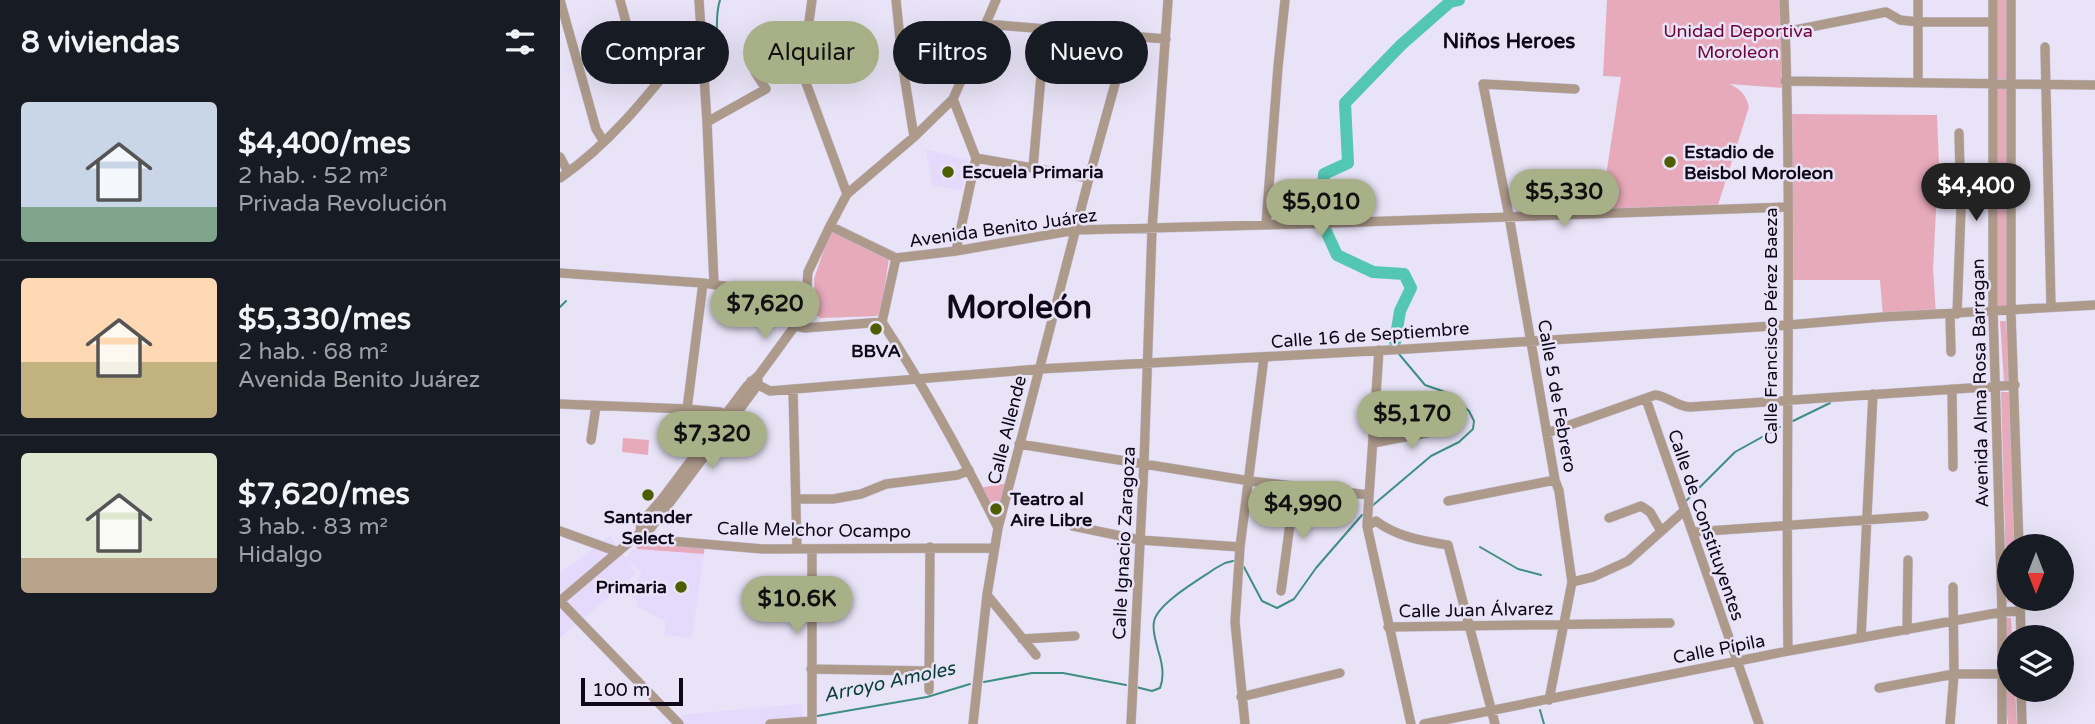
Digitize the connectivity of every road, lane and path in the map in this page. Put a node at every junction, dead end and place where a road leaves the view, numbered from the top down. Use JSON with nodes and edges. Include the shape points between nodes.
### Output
{"nodes":[{"id":1,"x":560,"y":0,"type":"edge"},
{"id":2,"x":620,"y":0,"type":"edge"},
{"id":3,"x":699,"y":0,"type":"edge"},
{"id":4,"x":812,"y":0,"type":"edge"},
{"id":5,"x":896,"y":0,"type":"edge"},
{"id":6,"x":996,"y":0,"type":"edge"},
{"id":7,"x":1168,"y":0,"type":"edge"},
{"id":8,"x":1286,"y":0,"type":"edge"},
{"id":9,"x":1786,"y":0,"type":"edge"},
{"id":10,"x":1918,"y":0,"type":"edge"},
{"id":11,"x":1993,"y":0,"type":"edge"},
{"id":12,"x":2011,"y":0,"type":"edge"},
{"id":13,"x":626,"y":21,"type":"edge"},
{"id":14,"x":700,"y":21,"type":"edge"},
{"id":15,"x":987,"y":21,"type":"edge"},
{"id":16,"x":1918,"y":22,"type":"junction"},
{"id":17,"x":1993,"y":22,"type":"junction"},
{"id":18,"x":1785,"y":32,"type":"junction"},
{"id":19,"x":1148,"y":38,"type":"edge"},
{"id":20,"x":1166,"y":39,"type":"junction"},
{"id":21,"x":2045,"y":47,"type":"dead end"},
{"id":22,"x":1785,"y":80,"type":"junction"},
{"id":23,"x":1918,"y":82,"type":"junction"},
{"id":24,"x":1994,"y":83,"type":"junction"},
{"id":25,"x":2045,"y":83,"type":"junction"},
{"id":26,"x":657,"y":84,"type":"edge"},
{"id":27,"x":705,"y":84,"type":"edge"},
{"id":28,"x":763,"y":84,"type":"edge"},
{"id":29,"x":960,"y":84,"type":"edge"},
{"id":30,"x":1040,"y":84,"type":"edge"},
{"id":31,"x":1115,"y":84,"type":"edge"},
{"id":32,"x":2011,"y":84,"type":"junction"},
{"id":33,"x":2095,"y":85,"type":"edge"},
{"id":34,"x":1575,"y":89,"type":"dead end"},
{"id":35,"x":953,"y":99,"type":"junction"},
{"id":36,"x":707,"y":122,"type":"junction"},
{"id":37,"x":1959,"y":133,"type":"dead end"},
{"id":38,"x":914,"y":137,"type":"junction"},
{"id":39,"x":604,"y":142,"type":"junction"},
{"id":40,"x":560,"y":157,"type":"edge"},
{"id":41,"x":976,"y":158,"type":"junction"},
{"id":42,"x":1032,"y":168,"type":"junction"},
{"id":43,"x":564,"y":175,"type":"edge"},
{"id":44,"x":1089,"y":178,"type":"junction"},
{"id":45,"x":847,"y":194,"type":"junction"},
{"id":46,"x":1787,"y":207,"type":"junction"},
{"id":47,"x":1509,"y":216,"type":"junction"},
{"id":48,"x":1266,"y":225,"type":"junction"},
{"id":49,"x":830,"y":226,"type":"junction"},
{"id":50,"x":1152,"y":229,"type":"junction"},
{"id":51,"x":1076,"y":230,"type":"junction"},
{"id":52,"x":956,"y":251,"type":"junction"},
{"id":53,"x":895,"y":258,"type":"junction"},
{"id":54,"x":560,"y":273,"type":"edge"},
{"id":55,"x":703,"y":283,"type":"junction"},
{"id":56,"x":714,"y":284,"type":"junction"},
{"id":57,"x":806,"y":298,"type":"junction"},
{"id":58,"x":2095,"y":305,"type":"edge"},
{"id":59,"x":2051,"y":307,"type":"junction"},
{"id":60,"x":1993,"y":310,"type":"junction"},
{"id":61,"x":2095,"y":311,"type":"edge"},
{"id":62,"x":2011,"y":312,"type":"junction"},
{"id":63,"x":1953,"y":314,"type":"junction"},
{"id":64,"x":882,"y":322,"type":"junction"},
{"id":65,"x":1788,"y":325,"type":"junction"},
{"id":66,"x":796,"y":326,"type":"junction"},
{"id":67,"x":1531,"y":340,"type":"junction"},
{"id":68,"x":1379,"y":350,"type":"junction"},
{"id":69,"x":1951,"y":352,"type":"dead end"},
{"id":70,"x":1264,"y":357,"type":"junction"},
{"id":71,"x":1147,"y":364,"type":"junction"},
{"id":72,"x":1039,"y":369,"type":"junction"},
{"id":73,"x":919,"y":378,"type":"junction"},
{"id":74,"x":756,"y":380,"type":"junction"},
{"id":75,"x":2015,"y":385,"type":"junction"},
{"id":76,"x":1994,"y":386,"type":"junction"},
{"id":77,"x":793,"y":389,"type":"junction"},
{"id":78,"x":1952,"y":389,"type":"junction"},
{"id":79,"x":1873,"y":394,"type":"junction"},
{"id":80,"x":1646,"y":399,"type":"junction"},
{"id":81,"x":1787,"y":400,"type":"junction"},
{"id":82,"x":560,"y":404,"type":"edge"},
{"id":83,"x":596,"y":405,"type":"junction"},
{"id":84,"x":687,"y":409,"type":"junction"},
{"id":85,"x":729,"y":416,"type":"junction"},
{"id":86,"x":1447,"y":429,"type":"dead end"},
{"id":87,"x":1547,"y":433,"type":"junction"},
{"id":88,"x":592,"y":440,"type":"dead end"},
{"id":89,"x":1373,"y":443,"type":"junction"},
{"id":90,"x":1019,"y":444,"type":"junction"},
{"id":91,"x":1144,"y":463,"type":"junction"},
{"id":92,"x":1953,"y":467,"type":"dead end"},
{"id":93,"x":969,"y":470,"type":"junction"},
{"id":94,"x":1555,"y":480,"type":"junction"},
{"id":95,"x":1250,"y":481,"type":"junction"},
{"id":96,"x":1295,"y":487,"type":"junction"},
{"id":97,"x":796,"y":499,"type":"junction"},
{"id":98,"x":1369,"y":500,"type":"junction"},
{"id":99,"x":1448,"y":501,"type":"dead end"},
{"id":100,"x":1685,"y":510,"type":"junction"},
{"id":101,"x":1924,"y":516,"type":"dead end"},
{"id":102,"x":1609,"y":518,"type":"dead end"},
{"id":103,"x":1867,"y":519,"type":"junction"},
{"id":104,"x":1367,"y":524,"type":"junction"},
{"id":105,"x":1786,"y":525,"type":"junction"},
{"id":106,"x":1073,"y":526,"type":"dead end"},
{"id":107,"x":998,"y":528,"type":"junction"},
{"id":108,"x":560,"y":531,"type":"edge"},
{"id":109,"x":1661,"y":531,"type":"junction"},
{"id":110,"x":1693,"y":532,"type":"junction"},
{"id":111,"x":2019,"y":534,"type":"edge"},
{"id":112,"x":637,"y":535,"type":"junction"},
{"id":113,"x":1140,"y":540,"type":"junction"},
{"id":114,"x":930,"y":547,"type":"junction"},
{"id":115,"x":1240,"y":547,"type":"junction"},
{"id":116,"x":994,"y":548,"type":"junction"},
{"id":117,"x":812,"y":549,"type":"junction"},
{"id":118,"x":797,"y":550,"type":"junction"},
{"id":119,"x":618,"y":552,"type":"junction"},
{"id":120,"x":1908,"y":559,"type":"dead end"},
{"id":121,"x":1572,"y":582,"type":"junction"},
{"id":122,"x":1953,"y":587,"type":"dead end"},
{"id":123,"x":1281,"y":591,"type":"dead end"},
{"id":124,"x":987,"y":595,"type":"junction"},
{"id":125,"x":560,"y":601,"type":"edge"},
{"id":126,"x":2020,"y":611,"type":"joint"},
{"id":127,"x":2002,"y":612,"type":"junction"},
{"id":128,"x":1952,"y":621,"type":"junction"},
{"id":129,"x":1670,"y":623,"type":"dead end"},
{"id":130,"x":1564,"y":625,"type":"junction"},
{"id":131,"x":2002,"y":625,"type":"edge"},
{"id":132,"x":2021,"y":625,"type":"edge"},
{"id":133,"x":1471,"y":626,"type":"junction"},
{"id":134,"x":1388,"y":627,"type":"junction"},
{"id":135,"x":1907,"y":630,"type":"junction"},
{"id":136,"x":1074,"y":636,"type":"dead end"},
{"id":137,"x":1861,"y":638,"type":"junction"},
{"id":138,"x":1022,"y":639,"type":"junction"},
{"id":139,"x":1788,"y":651,"type":"junction"},
{"id":140,"x":1036,"y":655,"type":"dead end"},
{"id":141,"x":1737,"y":661,"type":"junction"},
{"id":142,"x":811,"y":669,"type":"junction"},
{"id":143,"x":929,"y":671,"type":"junction"},
{"id":144,"x":1340,"y":673,"type":"dead end"},
{"id":145,"x":1954,"y":674,"type":"junction"},
{"id":146,"x":1997,"y":674,"type":"edge"},
{"id":147,"x":1879,"y":688,"type":"dead end"},
{"id":148,"x":929,"y":690,"type":"dead end"},
{"id":149,"x":1241,"y":697,"type":"junction"},
{"id":150,"x":1549,"y":700,"type":"junction"},
{"id":151,"x":2002,"y":702,"type":"edge"},
{"id":152,"x":2021,"y":702,"type":"edge"},
{"id":153,"x":1492,"y":710,"type":"junction"},
{"id":154,"x":812,"y":723,"type":"edge"},
{"id":155,"x":679,"y":724,"type":"edge"},
{"id":156,"x":770,"y":724,"type":"edge"},
{"id":157,"x":973,"y":724,"type":"edge"},
{"id":158,"x":1130,"y":724,"type":"edge"},
{"id":159,"x":1245,"y":724,"type":"edge"},
{"id":160,"x":1411,"y":724,"type":"edge"},
{"id":161,"x":1424,"y":724,"type":"edge"},
{"id":162,"x":1495,"y":724,"type":"edge"},
{"id":163,"x":1759,"y":724,"type":"edge"},
{"id":164,"x":1950,"y":724,"type":"edge"},
{"id":165,"x":2002,"y":724,"type":"edge"},
{"id":166,"x":2022,"y":724,"type":"edge"}],
"edges":[{"from":1,"to":39,"type":"street","via":[[596,129]]},
{"from":2,"to":13,"type":"street"},
{"from":3,"to":14,"type":"street"},
{"from":4,"to":45,"type":"street","via":[[802,72]]},
{"from":5,"to":38,"type":"street"},
{"from":6,"to":15,"type":"street"},
{"from":7,"to":20,"type":"street","name":"Calle Ignacio Zaragoza"},
{"from":8,"to":48,"type":"street"},
{"from":9,"to":18,"type":"street","name":"Calle Francisco Pérez Baeza"},
{"from":10,"to":16,"type":"street"},
{"from":11,"to":17,"type":"street","name":"Avenida Alma Rosa Barragan"},
{"from":12,"to":32,"type":"street","name":"Avenida Alma Rosa Barragan"},
{"from":16,"to":17,"type":"street"},
{"from":16,"to":18,"type":"street","via":[[1886,12]]},
{"from":16,"to":23,"type":"street"},
{"from":17,"to":24,"type":"street","name":"Avenida Alma Rosa Barragan"},
{"from":18,"to":22,"type":"street","name":"Calle Francisco Pérez Baeza"},
{"from":19,"to":20,"type":"street"},
{"from":20,"to":50,"type":"street","name":"Calle Ignacio Zaragoza"},
{"from":21,"to":25,"type":"street"},
{"from":22,"to":23,"type":"street"},
{"from":22,"to":46,"type":"street","name":"Calle Francisco Pérez Baeza"},
{"from":23,"to":24,"type":"street"},
{"from":24,"to":32,"type":"street"},
{"from":24,"to":60,"type":"street","name":"Avenida Alma Rosa Barragan"},
{"from":25,"to":32,"type":"street"},
{"from":25,"to":33,"type":"street"},
{"from":25,"to":59,"type":"street"},
{"from":26,"to":39,"type":"street"},
{"from":27,"to":36,"type":"street"},
{"from":28,"to":36,"type":"street","via":[[766,89]]},
{"from":29,"to":35,"type":"street"},
{"from":30,"to":42,"type":"street"},
{"from":31,"to":44,"type":"street","name":"Calle Allende"},
{"from":32,"to":62,"type":"street","name":"Avenida Alma Rosa Barragan"},
{"from":34,"to":47,"type":"street","name":"Calle 5 de Febrero","via":[[1483,84]]},
{"from":35,"to":38,"type":"street"},
{"from":35,"to":41,"type":"street"},
{"from":36,"to":56,"type":"street"},
{"from":37,"to":63,"type":"street","via":[[1962,209]]},
{"from":38,"to":45,"type":"street"},
{"from":39,"to":43,"type":"street"},
{"from":40,"to":43,"type":"street"},
{"from":41,"to":42,"type":"street"},
{"from":41,"to":52,"type":"street"},
{"from":42,"to":44,"type":"street"},
{"from":44,"to":51,"type":"street","name":"Calle Allende"},
{"from":45,"to":49,"type":"street"},
{"from":46,"to":47,"type":"street","name":"Avenida Benito Juárez"},
{"from":46,"to":65,"type":"street","name":"Calle Francisco Pérez Baeza"},
{"from":47,"to":48,"type":"street","name":"Avenida Benito Juárez"},
{"from":47,"to":67,"type":"street","name":"Calle 5 de Febrero"},
{"from":48,"to":50,"type":"street","name":"Avenida Benito Juárez"},
{"from":49,"to":53,"type":"street"},
{"from":49,"to":57,"type":"street","via":[[808,272]]},
{"from":50,"to":51,"type":"street","name":"Avenida Benito Juárez"},
{"from":50,"to":71,"type":"street","name":"Calle Ignacio Zaragoza"},
{"from":51,"to":52,"type":"street","name":"Avenida Benito Juárez"},
{"from":51,"to":72,"type":"street","name":"Calle Allende"},
{"from":52,"to":53,"type":"street","name":"Avenida Benito Juárez"},
{"from":53,"to":64,"type":"street"},
{"from":54,"to":55,"type":"street"},
{"from":55,"to":56,"type":"street"},
{"from":55,"to":84,"type":"street"},
{"from":56,"to":57,"type":"street"},
{"from":57,"to":66,"type":"street","via":[[805,312]]},
{"from":58,"to":59,"type":"street"},
{"from":59,"to":62,"type":"street"},
{"from":60,"to":62,"type":"street","name":"Calle 16 de Septiembre"},
{"from":60,"to":63,"type":"street","name":"Calle 16 de Septiembre"},
{"from":60,"to":76,"type":"street","name":"Avenida Alma Rosa Barragan"},
{"from":61,"to":62,"type":"street"},
{"from":62,"to":75,"type":"street","name":"Avenida Alma Rosa Barragan"},
{"from":63,"to":65,"type":"street","name":"Calle 16 de Septiembre"},
{"from":63,"to":69,"type":"street"},
{"from":64,"to":66,"type":"street"},
{"from":64,"to":73,"type":"street"},
{"from":65,"to":67,"type":"street","name":"Calle 16 de Septiembre"},
{"from":65,"to":81,"type":"street","name":"Calle Francisco Pérez Baeza"},
{"from":66,"to":74,"type":"street"},
{"from":67,"to":68,"type":"street","name":"Calle 16 de Septiembre"},
{"from":67,"to":87,"type":"street","name":"Calle 5 de Febrero"},
{"from":68,"to":70,"type":"street","name":"Calle 16 de Septiembre"},
{"from":68,"to":89,"type":"street"},
{"from":70,"to":71,"type":"street","name":"Calle 16 de Septiembre"},
{"from":70,"to":95,"type":"street"},
{"from":71,"to":72,"type":"street","name":"Calle 16 de Septiembre"},
{"from":71,"to":91,"type":"street","name":"Calle Ignacio Zaragoza"},
{"from":72,"to":73,"type":"street","name":"Calle 16 de Septiembre"},
{"from":72,"to":90,"type":"street","name":"Calle Allende"},
{"from":73,"to":77,"type":"street","name":"Calle 16 de Septiembre"},
{"from":73,"to":93,"type":"street"},
{"from":74,"to":77,"type":"street","name":"Calle 16 de Septiembre","via":[[771,391]]},
{"from":74,"to":85,"type":"street"},
{"from":75,"to":76,"type":"street","name":"Calle de Constituyentes"},
{"from":75,"to":111,"type":"street","name":"Avenida Alma Rosa Barragan"},
{"from":76,"to":78,"type":"street","name":"Calle de Constituyentes"},
{"from":76,"to":127,"type":"street","name":"Avenida Alma Rosa Barragan"},
{"from":77,"to":97,"type":"street"},
{"from":78,"to":79,"type":"street","name":"Calle de Constituyentes"},
{"from":78,"to":92,"type":"street"},
{"from":79,"to":81,"type":"street","name":"Calle de Constituyentes"},
{"from":79,"to":103,"type":"street"},
{"from":80,"to":81,"type":"street","name":"Calle de Constituyentes","via":[[1661,396],[1686,407]]},
{"from":80,"to":87,"type":"street","name":"Calle de Constituyentes"},
{"from":80,"to":100,"type":"street","name":"Calle de Constituyentes"},
{"from":81,"to":105,"type":"street","name":"Calle Francisco Pérez Baeza"},
{"from":82,"to":83,"type":"street"},
{"from":83,"to":84,"type":"street"},
{"from":83,"to":88,"type":"street"},
{"from":84,"to":85,"type":"street"},
{"from":85,"to":112,"type":"street","via":[[650,528]]},
{"from":86,"to":89,"type":"street"},
{"from":87,"to":94,"type":"street","name":"Calle 5 de Febrero"},
{"from":89,"to":98,"type":"street"},
{"from":90,"to":91,"type":"street"},
{"from":90,"to":107,"type":"street","name":"Calle Allende"},
{"from":91,"to":95,"type":"street"},
{"from":91,"to":113,"type":"street","name":"Calle Ignacio Zaragoza"},
{"from":93,"to":97,"type":"street","via":[[886,484],[833,499]]},
{"from":93,"to":107,"type":"street"},
{"from":94,"to":99,"type":"street"},
{"from":94,"to":121,"type":"street","name":"Calle 5 de Febrero"},
{"from":95,"to":96,"type":"street"},
{"from":95,"to":115,"type":"street"},
{"from":96,"to":98,"type":"street"},
{"from":96,"to":123,"type":"street"},
{"from":97,"to":118,"type":"street"},
{"from":98,"to":104,"type":"street"},
{"from":100,"to":109,"type":"street"},
{"from":100,"to":110,"type":"street","name":"Calle de Constituyentes"},
{"from":101,"to":103,"type":"street"},
{"from":102,"to":109,"type":"street","via":[[1642,506]]},
{"from":103,"to":105,"type":"street"},
{"from":103,"to":137,"type":"street"},
{"from":104,"to":133,"type":"street","via":[[1376,521],[1398,534],[1448,545]]},
{"from":104,"to":134,"type":"street"},
{"from":105,"to":110,"type":"street"},
{"from":105,"to":139,"type":"street","name":"Calle Francisco Pérez Baeza"},
{"from":106,"to":113,"type":"street"},
{"from":107,"to":116,"type":"street","name":"Calle Allende"},
{"from":108,"to":119,"type":"street"},
{"from":109,"to":121,"type":"street","via":[[1628,561]]},
{"from":110,"to":141,"type":"street","name":"Calle de Constituyentes"},
{"from":112,"to":118,"type":"street","name":"Calle Melchor Ocampo"},
{"from":112,"to":119,"type":"street"},
{"from":113,"to":115,"type":"street"},
{"from":113,"to":158,"type":"street","name":"Calle Ignacio Zaragoza"},
{"from":114,"to":116,"type":"street","name":"Calle Melchor Ocampo"},
{"from":114,"to":117,"type":"street","name":"Calle Melchor Ocampo"},
{"from":114,"to":143,"type":"street"},
{"from":115,"to":149,"type":"street","via":[[1235,622]]},
{"from":116,"to":124,"type":"street","name":"Calle Allende"},
{"from":117,"to":118,"type":"street","name":"Calle Melchor Ocampo"},
{"from":117,"to":142,"type":"street"},
{"from":119,"to":125,"type":"street"},
{"from":120,"to":135,"type":"street"},
{"from":121,"to":130,"type":"street","name":"Calle 5 de Febrero"},
{"from":122,"to":128,"type":"street"},
{"from":124,"to":138,"type":"street"},
{"from":124,"to":157,"type":"street","name":"Calle Allende"},
{"from":125,"to":155,"type":"street"},
{"from":126,"to":127,"type":"street","name":"Calle Pípila"},
{"from":126,"to":132,"type":"street"},
{"from":127,"to":128,"type":"street","name":"Calle Pípila"},
{"from":127,"to":131,"type":"street","name":"Avenida Alma Rosa Barragan"},
{"from":128,"to":135,"type":"street","name":"Calle Pípila"},
{"from":128,"to":145,"type":"street"},
{"from":129,"to":130,"type":"street","name":"Calle Juan Álvarez"},
{"from":130,"to":133,"type":"street","name":"Calle Juan Álvarez"},
{"from":130,"to":150,"type":"street","name":"Calle 5 de Febrero"},
{"from":133,"to":134,"type":"street","name":"Calle Juan Álvarez"},
{"from":133,"to":153,"type":"street"},
{"from":134,"to":160,"type":"street"},
{"from":135,"to":137,"type":"street","name":"Calle Pípila"},
{"from":136,"to":138,"type":"street"},
{"from":137,"to":139,"type":"street","name":"Calle Pípila"},
{"from":138,"to":140,"type":"street"},
{"from":139,"to":141,"type":"street","name":"Calle Pípila"},
{"from":141,"to":150,"type":"street","name":"Calle Pípila"},
{"from":141,"to":163,"type":"street","name":"Calle de Constituyentes"},
{"from":142,"to":143,"type":"street"},
{"from":142,"to":154,"type":"street"},
{"from":143,"to":148,"type":"street"},
{"from":144,"to":149,"type":"street"},
{"from":145,"to":146,"type":"street"},
{"from":145,"to":147,"type":"street"},
{"from":145,"to":164,"type":"street"},
{"from":149,"to":159,"type":"street"},
{"from":150,"to":153,"type":"street","name":"Calle Pípila"},
{"from":151,"to":165,"type":"street","name":"Avenida Alma Rosa Barragan"},
{"from":152,"to":166,"type":"street"},
{"from":153,"to":161,"type":"street","name":"Calle Pípila"},
{"from":153,"to":162,"type":"street"},
{"from":154,"to":156,"type":"street"}]}
